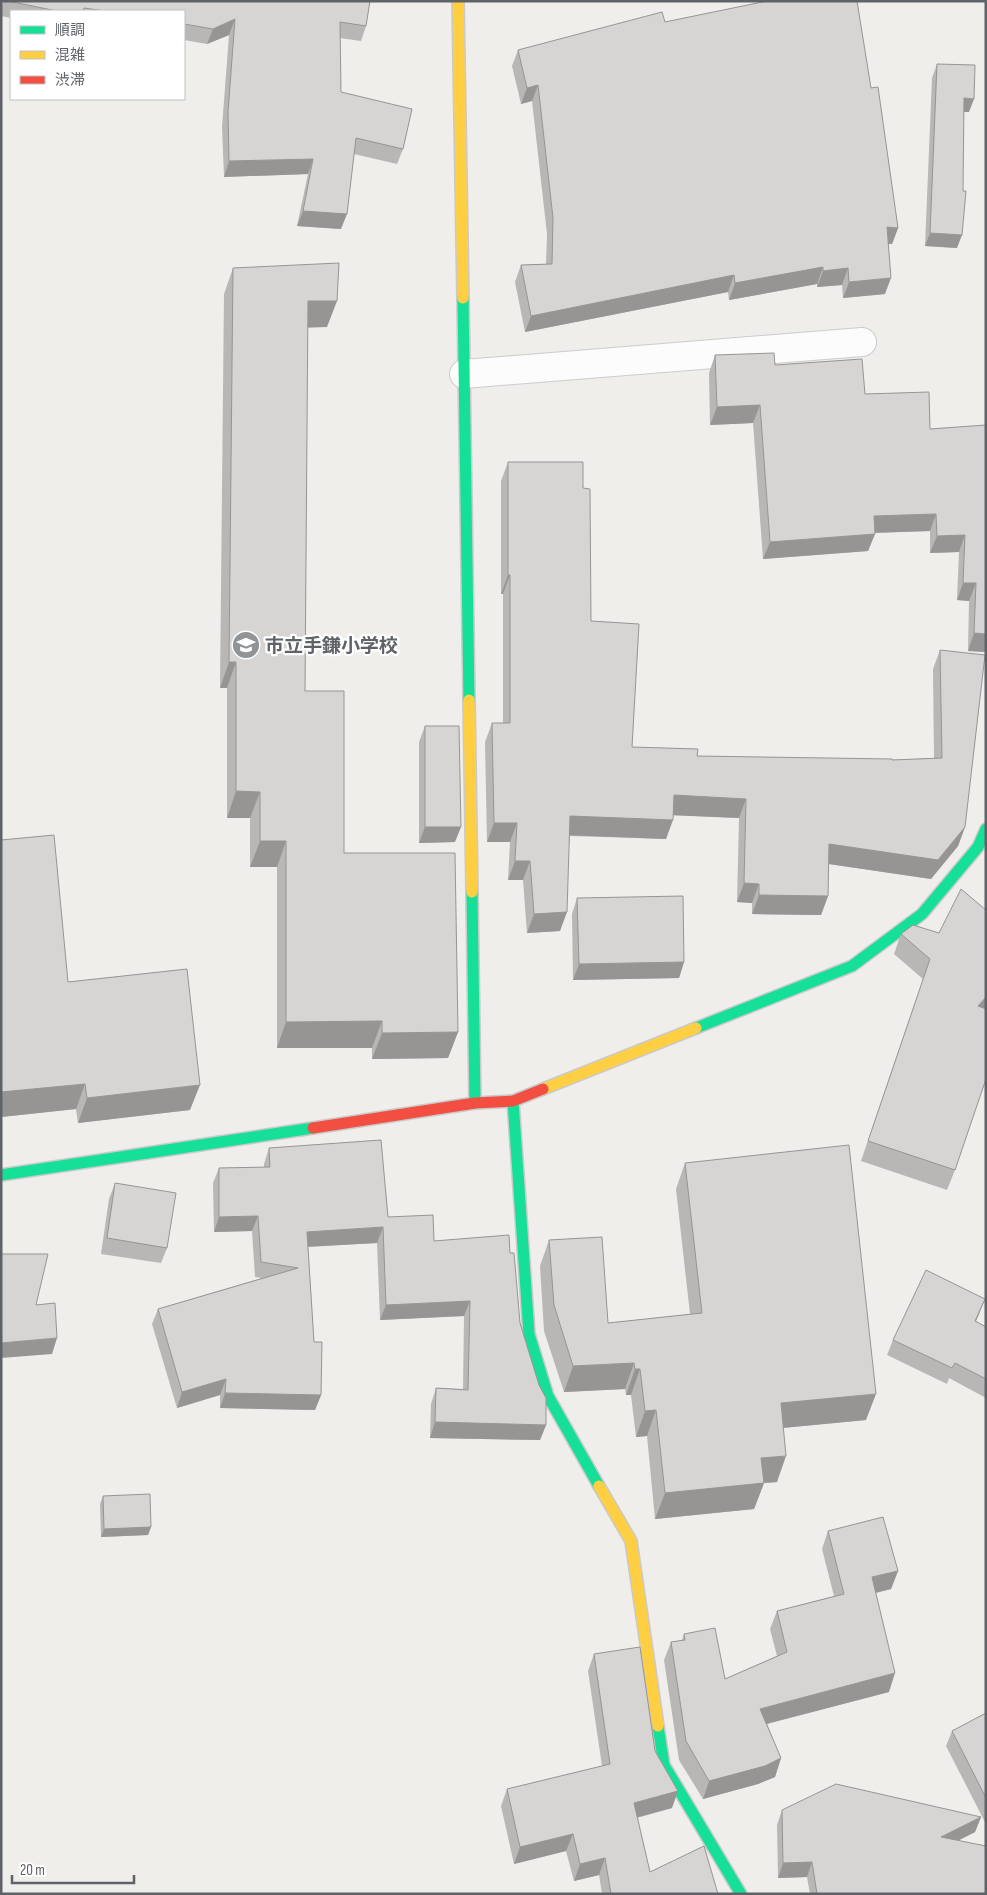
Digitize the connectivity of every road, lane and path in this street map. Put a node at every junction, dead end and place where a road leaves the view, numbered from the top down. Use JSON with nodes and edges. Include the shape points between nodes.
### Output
{"nodes":[{"id":1,"x":458,"y":1,"type":"edge"},
{"id":2,"x":862,"y":342,"type":"dead end"},
{"id":3,"x":464,"y":374,"type":"junction"},
{"id":4,"x":986,"y":829,"type":"edge"},
{"id":5,"x":513,"y":1101,"type":"junction"},
{"id":6,"x":476,"y":1103,"type":"junction"},
{"id":7,"x":1,"y":1175,"type":"edge"},
{"id":8,"x":741,"y":1894,"type":"edge"}],
"edges":[{"from":1,"to":3,"type":"street"},
{"from":2,"to":3,"type":"street"},
{"from":3,"to":6,"type":"street"},
{"from":4,"to":5,"type":"street","via":[[978,847],[922,914],[852,966]]},
{"from":5,"to":6,"type":"street"},
{"from":5,"to":8,"type":"street","via":[[529,1334],[548,1396],[631,1541],[664,1765]]},
{"from":6,"to":7,"type":"street"}]}
